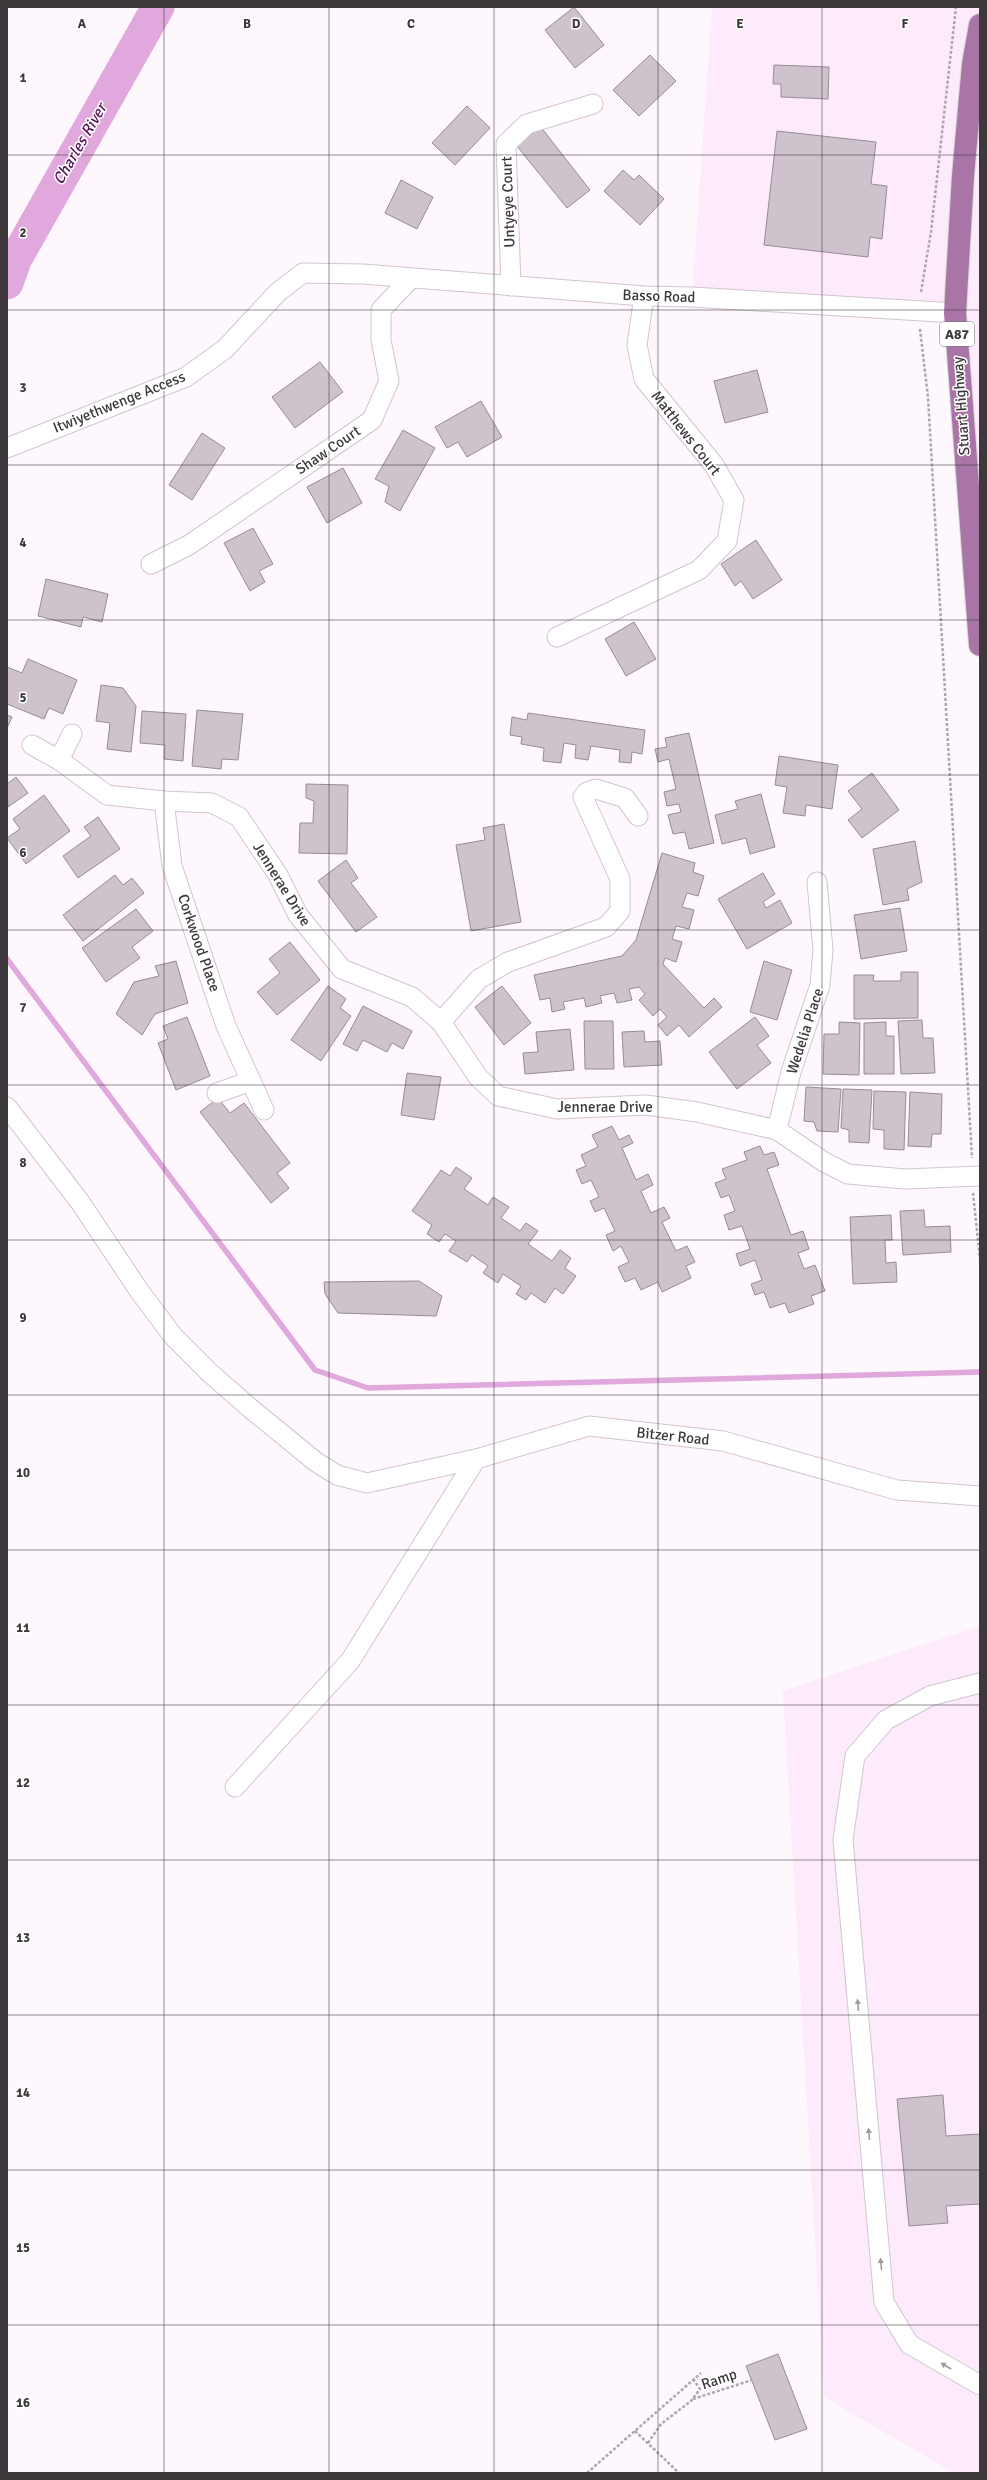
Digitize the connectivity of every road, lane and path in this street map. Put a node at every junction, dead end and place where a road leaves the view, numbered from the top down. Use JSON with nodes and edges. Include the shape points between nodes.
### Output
{"nodes":[{"id":1,"x":956,"y":7,"type":"edge"},
{"id":2,"x":980,"y":25,"type":"edge"},
{"id":3,"x":593,"y":104,"type":"dead end"},
{"id":4,"x":363,"y":274,"type":"joint"},
{"id":5,"x":411,"y":278,"type":"junction"},
{"id":6,"x":511,"y":286,"type":"junction"},
{"id":7,"x":644,"y":296,"type":"junction"},
{"id":8,"x":918,"y":311,"type":"junction"},
{"id":9,"x":955,"y":313,"type":"junction"},
{"id":10,"x":7,"y":448,"type":"edge"},
{"id":11,"x":151,"y":564,"type":"dead end"},
{"id":12,"x":978,"y":596,"type":"edge"},
{"id":13,"x":557,"y":637,"type":"dead end"},
{"id":14,"x":980,"y":645,"type":"edge"},
{"id":15,"x":72,"y":734,"type":"dead end"},
{"id":16,"x":32,"y":745,"type":"dead end"},
{"id":17,"x":59,"y":760,"type":"junction"},
{"id":18,"x":164,"y":801,"type":"junction"},
{"id":19,"x":638,"y":816,"type":"dead end"},
{"id":20,"x":818,"y":882,"type":"dead end"},
{"id":21,"x":441,"y":1022,"type":"junction"},
{"id":22,"x":250,"y":1081,"type":"junction"},
{"id":23,"x":217,"y":1093,"type":"dead end"},
{"id":24,"x":7,"y":1107,"type":"edge"},
{"id":25,"x":264,"y":1110,"type":"dead end"},
{"id":26,"x":777,"y":1130,"type":"junction"},
{"id":27,"x":977,"y":1176,"type":"edge"},
{"id":28,"x":980,"y":1259,"type":"edge"},
{"id":29,"x":476,"y":1460,"type":"junction"},
{"id":30,"x":980,"y":1496,"type":"edge"},
{"id":31,"x":980,"y":1683,"type":"edge"},
{"id":32,"x":235,"y":1787,"type":"dead end"},
{"id":33,"x":701,"y":2373,"type":"dead end"},
{"id":34,"x":693,"y":2379,"type":"junction"},
{"id":35,"x":752,"y":2380,"type":"dead end"},
{"id":36,"x":980,"y":2385,"type":"edge"},
{"id":37,"x":692,"y":2399,"type":"junction"},
{"id":38,"x":635,"y":2431,"type":"junction"},
{"id":39,"x":648,"y":2443,"type":"junction"},
{"id":40,"x":587,"y":2473,"type":"edge"},
{"id":41,"x":679,"y":2473,"type":"edge"}],
"edges":[{"from":1,"to":8,"type":"path","via":[[931,232]]},
{"from":2,"to":9,"type":"highway","name":"Stuart Highway","number":"A87","via":[[973,64],[963,176]]},
{"from":3,"to":6,"type":"street","name":"Untyeye Court","via":[[527,124],[506,144]]},
{"from":4,"to":5,"type":"street","name":"Basso Road"},
{"from":4,"to":10,"type":"street","name":"Itwiyethwenge Access","via":[[304,273],[278,292],[224,349],[186,377]]},
{"from":5,"to":6,"type":"street","name":"Basso Road"},
{"from":5,"to":11,"type":"street","name":"Shaw Court","via":[[381,310],[381,340],[389,381],[372,420],[189,545]]},
{"from":6,"to":7,"type":"street","name":"Basso Road"},
{"from":7,"to":8,"type":"street","name":"Basso Road"},
{"from":7,"to":13,"type":"street","name":"Matthews Court","via":[[637,346],[644,379],[714,465],[734,500],[727,541],[699,570]]},
{"from":8,"to":9,"type":"street","name":"Basso Road"},
{"from":8,"to":27,"type":"path","via":[[928,397]]},
{"from":9,"to":12,"type":"highway","name":"Stuart Highway","number":"A87"},
{"from":12,"to":14,"type":"highway","name":"Stuart Highway","number":"A87"},
{"from":15,"to":17,"type":"street"},
{"from":16,"to":17,"type":"street","name":"Jennerae Drive"},
{"from":17,"to":18,"type":"street","name":"Jennerae Drive","via":[[107,795]]},
{"from":18,"to":21,"type":"street","name":"Jennerae Drive","via":[[212,803],[238,817],[278,876],[298,915],[342,969],[412,997]]},
{"from":18,"to":22,"type":"street","name":"Corkwood Place","via":[[172,866],[226,1026]]},
{"from":19,"to":21,"type":"street","via":[[625,798],[596,789],[587,792],[583,797],[620,879],[620,911],[606,927],[508,962],[479,979]]},
{"from":20,"to":26,"type":"street","name":"Wedelia Place","via":[[823,950],[820,985],[791,1072]]},
{"from":21,"to":26,"type":"street","name":"Jennerae Drive","via":[[478,1077],[498,1096],[557,1109],[646,1105],[697,1112]]},
{"from":22,"to":23,"type":"street"},
{"from":22,"to":25,"type":"street","name":"Corkwood Place"},
{"from":24,"to":29,"type":"street","name":"Bitzer Road","via":[[80,1202],[140,1292],[173,1336],[210,1372],[316,1462],[337,1476],[367,1483]]},
{"from":26,"to":27,"type":"street","name":"Jennerae Drive","via":[[824,1162],[848,1174],[905,1179]]},
{"from":27,"to":28,"type":"path"},
{"from":29,"to":30,"type":"street","name":"Bitzer Road","via":[[589,1426],[723,1441],[897,1490]]},
{"from":29,"to":32,"type":"street","via":[[350,1661]]},
{"from":36,"to":31,"type":"street","one_way":true,"via":[[909,2344],[884,2302],[843,1840],[856,1756],[886,1720],[930,1696]]},
{"from":33,"to":34,"type":"path"},
{"from":34,"to":37,"type":"path","via":[[700,2390]]},
{"from":34,"to":38,"type":"path"},
{"from":35,"to":37,"type":"path","name":"Ramp"},
{"from":37,"to":39,"type":"path","via":[[661,2424]]},
{"from":38,"to":39,"type":"path"},
{"from":38,"to":40,"type":"path"},
{"from":39,"to":41,"type":"path"}]}
